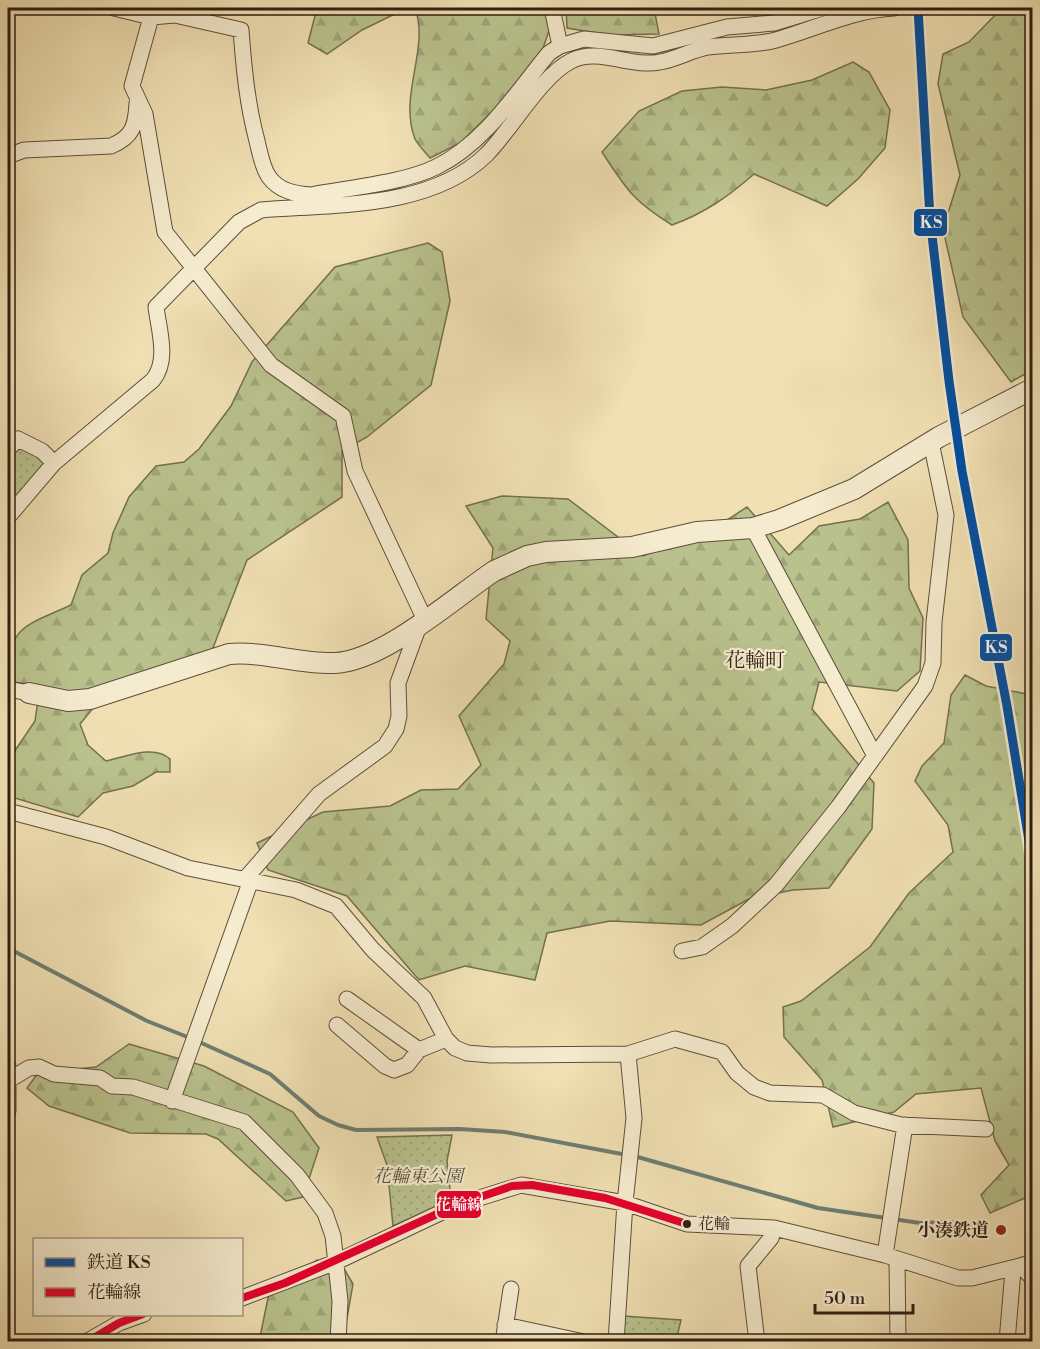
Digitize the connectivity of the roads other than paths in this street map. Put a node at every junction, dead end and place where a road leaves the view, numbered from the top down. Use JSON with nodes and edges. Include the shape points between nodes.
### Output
{"nodes":[{"id":1,"x":114,"y":8,"type":"edge"},
{"id":2,"x":552,"y":8,"type":"edge"},
{"id":3,"x":823,"y":8,"type":"edge"},
{"id":4,"x":894,"y":8,"type":"edge"},
{"id":5,"x":177,"y":11,"type":"edge"},
{"id":6,"x":152,"y":17,"type":"junction"},
{"id":7,"x":560,"y":46,"type":"junction"},
{"id":8,"x":138,"y":97,"type":"junction"},
{"id":9,"x":8,"y":156,"type":"edge"},
{"id":10,"x":311,"y":201,"type":"junction"},
{"id":11,"x":196,"y":268,"type":"junction"},
{"id":12,"x":1032,"y":389,"type":"edge"},
{"id":13,"x":935,"y":440,"type":"junction"},
{"id":14,"x":8,"y":449,"type":"edge"},
{"id":15,"x":54,"y":463,"type":"junction"},
{"id":16,"x":8,"y":517,"type":"edge"},
{"id":17,"x":753,"y":528,"type":"junction"},
{"id":18,"x":422,"y":622,"type":"junction"},
{"id":19,"x":8,"y":689,"type":"edge"},
{"id":20,"x":29,"y":693,"type":"joint"},
{"id":21,"x":875,"y":756,"type":"junction"},
{"id":22,"x":8,"y":811,"type":"edge"},
{"id":23,"x":248,"y":880,"type":"junction"},
{"id":24,"x":682,"y":951,"type":"dead end"},
{"id":25,"x":347,"y":999,"type":"dead end"},
{"id":26,"x":337,"y":1025,"type":"dead end"},
{"id":27,"x":446,"y":1039,"type":"junction"},
{"id":28,"x":419,"y":1050,"type":"junction"},
{"id":29,"x":628,"y":1054,"type":"junction"},
{"id":30,"x":8,"y":1073,"type":"edge"},
{"id":31,"x":172,"y":1101,"type":"junction"},
{"id":32,"x":8,"y":1111,"type":"edge"},
{"id":33,"x":905,"y":1125,"type":"junction"},
{"id":34,"x":987,"y":1129,"type":"dead end"},
{"id":35,"x":625,"y":1203,"type":"junction"},
{"id":36,"x":774,"y":1228,"type":"junction"},
{"id":37,"x":891,"y":1258,"type":"junction"},
{"id":38,"x":336,"y":1262,"type":"junction"},
{"id":39,"x":1026,"y":1269,"type":"edge"},
{"id":40,"x":511,"y":1289,"type":"dead end"},
{"id":41,"x":243,"y":1298,"type":"edge"},
{"id":42,"x":138,"y":1316,"type":"edge"},
{"id":43,"x":505,"y":1325,"type":"junction"},
{"id":44,"x":563,"y":1339,"type":"edge"},
{"id":45,"x":86,"y":1341,"type":"edge"},
{"id":46,"x":338,"y":1341,"type":"edge"},
{"id":47,"x":503,"y":1341,"type":"edge"},
{"id":48,"x":584,"y":1341,"type":"edge"},
{"id":49,"x":616,"y":1341,"type":"edge"},
{"id":50,"x":757,"y":1341,"type":"edge"},
{"id":51,"x":898,"y":1341,"type":"edge"},
{"id":52,"x":1007,"y":1341,"type":"edge"}],
"edges":[{"from":1,"to":6,"type":"street"},
{"from":2,"to":7,"type":"street"},
{"from":3,"to":7,"type":"street","via":[[774,23],[728,27],[653,46],[584,39]]},
{"from":4,"to":10,"type":"street","via":[[871,10],[773,41],[706,48],[660,62],[587,56],[574,59],[555,73],[486,154],[454,178],[417,193]]},
{"from":5,"to":6,"type":"street"},
{"from":5,"to":10,"type":"street","via":[[241,30],[246,96],[262,163],[280,188]]},
{"from":6,"to":8,"type":"street","via":[[132,86]]},
{"from":7,"to":10,"type":"street","via":[[549,53],[477,138],[436,168]]},
{"from":8,"to":9,"type":"street","via":[[136,124],[120,142],[111,146],[24,150]]},
{"from":8,"to":11,"type":"street","via":[[145,114],[165,232]]},
{"from":10,"to":11,"type":"street","via":[[249,215]]},
{"from":11,"to":15,"type":"street","via":[[156,307],[160,370]]},
{"from":11,"to":18,"type":"street","via":[[271,365],[343,416],[355,471]]},
{"from":12,"to":13,"type":"street"},
{"from":13,"to":17,"type":"street","via":[[835,498]]},
{"from":13,"to":21,"type":"street","via":[[946,515],[933,663],[925,686]]},
{"from":14,"to":15,"type":"street","via":[[18,439],[42,451]]},
{"from":15,"to":16,"type":"street"},
{"from":17,"to":18,"type":"street","via":[[697,532],[632,547],[527,556],[494,571]]},
{"from":17,"to":21,"type":"street"},
{"from":18,"to":20,"type":"street","via":[[373,651],[345,662],[228,654],[90,699],[68,701]]},
{"from":18,"to":23,"type":"street","via":[[398,683],[396,729],[385,746],[319,794]]},
{"from":19,"to":20,"type":"street"},
{"from":21,"to":24,"type":"street","via":[[776,885],[732,926],[702,947]]},
{"from":22,"to":23,"type":"street","via":[[106,837],[188,868]]},
{"from":23,"to":27,"type":"street","via":[[306,892],[336,906],[373,950],[424,998]]},
{"from":23,"to":31,"type":"street"},
{"from":25,"to":28,"type":"street"},
{"from":26,"to":28,"type":"street","via":[[394,1070],[407,1065]]},
{"from":27,"to":28,"type":"street"},
{"from":27,"to":29,"type":"street","via":[[467,1053]]},
{"from":29,"to":33,"type":"street","via":[[681,1040],[722,1052],[737,1073],[754,1087],[770,1093],[823,1095],[868,1118]]},
{"from":29,"to":35,"type":"street","via":[[634,1118]]},
{"from":30,"to":31,"type":"street","via":[[39,1067],[54,1074],[100,1078],[112,1086],[133,1087]]},
{"from":30,"to":32,"type":"street"},
{"from":31,"to":38,"type":"street","via":[[244,1122],[297,1175],[325,1213]]},
{"from":33,"to":34,"type":"street"},
{"from":33,"to":37,"type":"street"},
{"from":35,"to":36,"type":"street","via":[[687,1224]]},
{"from":35,"to":38,"type":"street","via":[[532,1185],[512,1186],[457,1205]]},
{"from":35,"to":49,"type":"street"},
{"from":36,"to":37,"type":"street"},
{"from":36,"to":50,"type":"street","via":[[771,1238],[748,1266]]},
{"from":37,"to":39,"type":"street","via":[[958,1278]]},
{"from":37,"to":51,"type":"street"},
{"from":38,"to":41,"type":"street"},
{"from":38,"to":46,"type":"street","via":[[340,1301]]},
{"from":39,"to":52,"type":"street"},
{"from":40,"to":43,"type":"street"},
{"from":42,"to":45,"type":"street"},
{"from":43,"to":44,"type":"street"},
{"from":43,"to":47,"type":"street"},
{"from":44,"to":48,"type":"street"}]}
